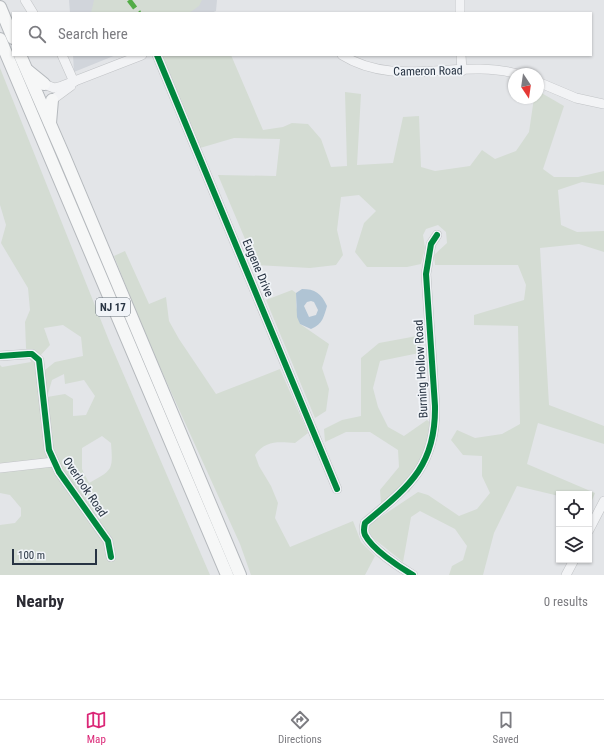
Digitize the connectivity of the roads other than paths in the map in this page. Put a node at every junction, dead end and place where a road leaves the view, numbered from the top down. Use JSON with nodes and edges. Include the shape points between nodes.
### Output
{"nodes":[{"id":1,"x":25,"y":0,"type":"edge"},
{"id":2,"x":460,"y":0,"type":"edge"},
{"id":3,"x":0,"y":7,"type":"edge"},
{"id":4,"x":32,"y":12,"type":"edge"},
{"id":5,"x":460,"y":12,"type":"edge"},
{"id":6,"x":12,"y":36,"type":"edge"},
{"id":7,"x":0,"y":39,"type":"edge"},
{"id":8,"x":20,"y":56,"type":"edge"},
{"id":9,"x":62,"y":56,"type":"edge"},
{"id":10,"x":139,"y":56,"type":"edge"},
{"id":11,"x":157,"y":56,"type":"edge"},
{"id":12,"x":344,"y":56,"type":"edge"},
{"id":13,"x":461,"y":56,"type":"edge"},
{"id":14,"x":26,"y":69,"type":"junction"},
{"id":15,"x":462,"y":71,"type":"junction"},
{"id":16,"x":508,"y":72,"type":"edge"},
{"id":17,"x":74,"y":82,"type":"junction"},
{"id":18,"x":44,"y":84,"type":"joint"},
{"id":19,"x":544,"y":85,"type":"edge"},
{"id":20,"x":52,"y":100,"type":"joint"},
{"id":21,"x":604,"y":104,"type":"edge"},
{"id":22,"x":50,"y":124,"type":"junction"},
{"id":23,"x":436,"y":235,"type":"dead end"},
{"id":24,"x":0,"y":356,"type":"edge"},
{"id":25,"x":54,"y":462,"type":"junction"},
{"id":26,"x":0,"y":468,"type":"edge"},
{"id":27,"x":338,"y":489,"type":"dead end"},
{"id":28,"x":604,"y":501,"type":"edge"},
{"id":29,"x":591,"y":527,"type":"edge"},
{"id":30,"x":111,"y":557,"type":"dead end"},
{"id":31,"x":572,"y":563,"type":"edge"},
{"id":32,"x":227,"y":575,"type":"edge"},
{"id":33,"x":240,"y":575,"type":"edge"},
{"id":34,"x":413,"y":575,"type":"edge"},
{"id":35,"x":566,"y":575,"type":"edge"}],
"edges":[{"from":1,"to":4,"type":"street"},
{"from":2,"to":5,"type":"street"},
{"from":3,"to":6,"type":"highway"},
{"from":7,"to":32,"type":"highway","number":"NJ 17"},
{"from":8,"to":14,"type":"highway","number":"NJ 17"},
{"from":9,"to":17,"type":"street"},
{"from":10,"to":17,"type":"street"},
{"from":11,"to":27,"type":"street","name":"Eugene Drive"},
{"from":12,"to":15,"type":"street","name":"Cameron Road","via":[[366,67],[389,72]]},
{"from":13,"to":15,"type":"street"},
{"from":14,"to":18,"type":"highway"},
{"from":14,"to":22,"type":"highway","number":"NJ 17"},
{"from":15,"to":16,"type":"street","name":"Cameron Road"},
{"from":17,"to":18,"type":"street","via":[[54,88]]},
{"from":17,"to":20,"type":"street"},
{"from":19,"to":21,"type":"street","via":[[576,98]]},
{"from":20,"to":22,"type":"highway"},
{"from":22,"to":33,"type":"highway","number":"NJ 17"},
{"from":23,"to":34,"type":"street","name":"Burning Hollow Road","via":[[431,244],[426,274],[435,406],[432,439],[428,454],[415,478],[398,496],[365,523],[363,529],[377,548]]},
{"from":24,"to":25,"type":"street","name":"Overlook Road","via":[[28,354],[36,357],[40,364],[47,440]]},
{"from":25,"to":26,"type":"street"},
{"from":25,"to":30,"type":"street","name":"Overlook Road","via":[[108,541]]},
{"from":28,"to":29,"type":"street"},
{"from":31,"to":35,"type":"street"}]}
